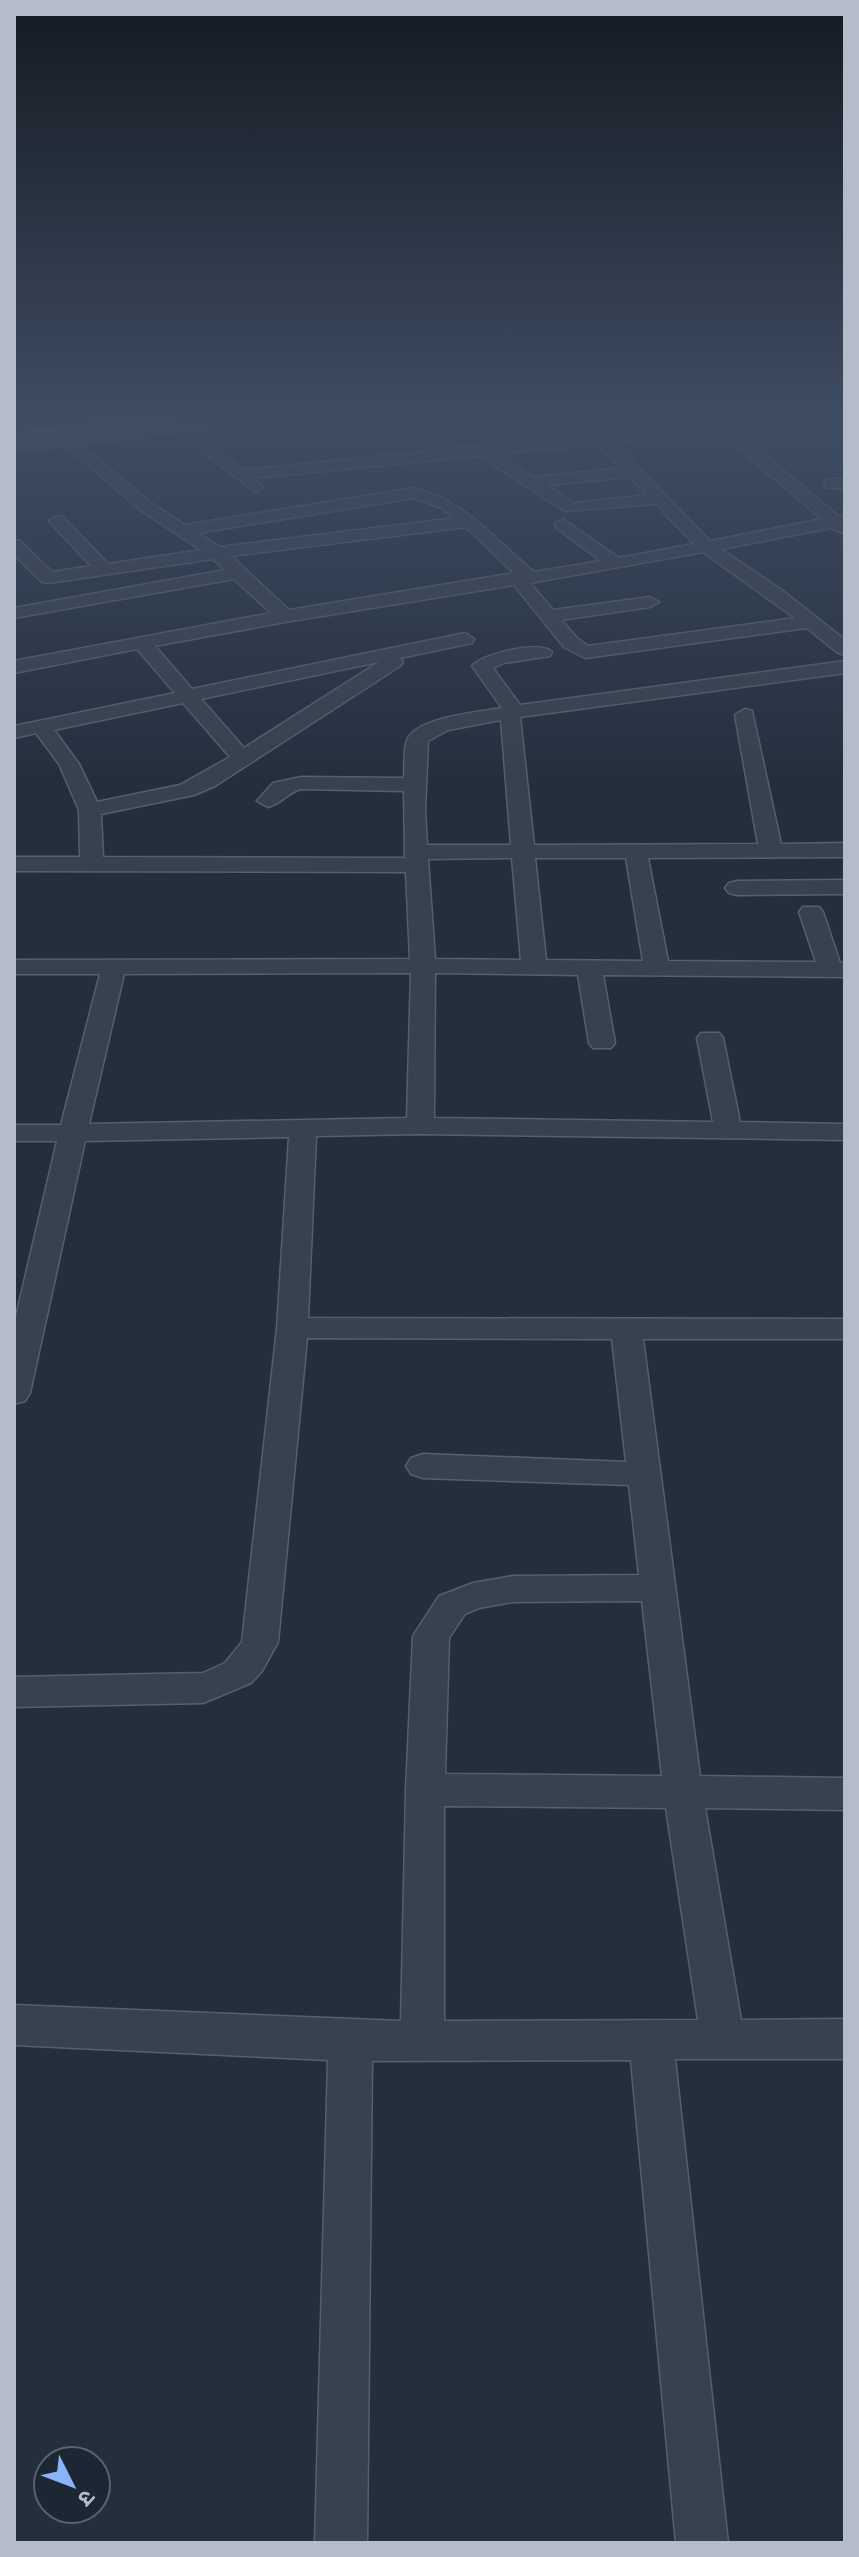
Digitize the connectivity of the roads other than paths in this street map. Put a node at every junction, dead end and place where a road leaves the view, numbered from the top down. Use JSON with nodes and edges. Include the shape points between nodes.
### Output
{"nodes":[{"id":1,"x":74,"y":538,"type":"edge"},
{"id":2,"x":197,"y":538,"type":"edge"},
{"id":3,"x":335,"y":538,"type":"edge"},
{"id":4,"x":484,"y":538,"type":"edge"},
{"id":5,"x":582,"y":538,"type":"edge"},
{"id":6,"x":699,"y":538,"type":"edge"},
{"id":7,"x":758,"y":538,"type":"edge"},
{"id":8,"x":14,"y":545,"type":"edge"},
{"id":9,"x":707,"y":547,"type":"junction"},
{"id":10,"x":217,"y":553,"type":"junction"},
{"id":11,"x":616,"y":564,"type":"junction"},
{"id":12,"x":104,"y":570,"type":"junction"},
{"id":13,"x":236,"y":573,"type":"junction"},
{"id":14,"x":523,"y":577,"type":"junction"},
{"id":15,"x":650,"y":602,"type":"dead end"},
{"id":16,"x":14,"y":613,"type":"edge"},
{"id":17,"x":285,"y":616,"type":"junction"},
{"id":18,"x":548,"y":616,"type":"junction"},
{"id":19,"x":810,"y":622,"type":"junction"},
{"id":20,"x":465,"y":639,"type":"dead end"},
{"id":21,"x":142,"y":643,"type":"junction"},
{"id":22,"x":845,"y":649,"type":"edge"},
{"id":23,"x":412,"y":651,"type":"junction"},
{"id":24,"x":543,"y":652,"type":"dead end"},
{"id":25,"x":585,"y":652,"type":"junction"},
{"id":26,"x":14,"y":667,"type":"edge"},
{"id":27,"x":845,"y":667,"type":"edge"},
{"id":28,"x":628,"y":696,"type":"junction"},
{"id":29,"x":190,"y":698,"type":"junction"},
{"id":30,"x":512,"y":712,"type":"junction"},
{"id":31,"x":745,"y":715,"type":"dead end"},
{"id":32,"x":42,"y":727,"type":"junction"},
{"id":33,"x":14,"y":732,"type":"edge"},
{"id":34,"x":242,"y":759,"type":"junction"},
{"id":35,"x":415,"y":785,"type":"junction"},
{"id":36,"x":268,"y":801,"type":"dead end"},
{"id":37,"x":90,"y":810,"type":"junction"},
{"id":38,"x":845,"y":850,"type":"edge"},
{"id":39,"x":524,"y":851,"type":"junction"},
{"id":40,"x":636,"y":851,"type":"junction"},
{"id":41,"x":771,"y":851,"type":"junction"},
{"id":42,"x":417,"y":858,"type":"junction"},
{"id":43,"x":14,"y":864,"type":"edge"},
{"id":44,"x":92,"y":864,"type":"junction"},
{"id":45,"x":845,"y":887,"type":"edge"},
{"id":46,"x":737,"y":888,"type":"dead end"},
{"id":47,"x":811,"y":912,"type":"dead end"},
{"id":48,"x":114,"y":966,"type":"junction"},
{"id":49,"x":423,"y":966,"type":"junction"},
{"id":50,"x":14,"y":967,"type":"edge"},
{"id":51,"x":534,"y":967,"type":"junction"},
{"id":52,"x":589,"y":967,"type":"junction"},
{"id":53,"x":657,"y":968,"type":"junction"},
{"id":54,"x":837,"y":970,"type":"edge"},
{"id":55,"x":710,"y":1038,"type":"dead end"},
{"id":56,"x":602,"y":1043,"type":"dead end"},
{"id":57,"x":420,"y":1126,"type":"junction"},
{"id":58,"x":303,"y":1130,"type":"junction"},
{"id":59,"x":728,"y":1130,"type":"junction"},
{"id":60,"x":845,"y":1132,"type":"edge"},
{"id":61,"x":14,"y":1133,"type":"edge"},
{"id":62,"x":73,"y":1133,"type":"junction"},
{"id":63,"x":21,"y":1327,"type":"edge"},
{"id":64,"x":292,"y":1328,"type":"junction"},
{"id":65,"x":845,"y":1329,"type":"edge"},
{"id":66,"x":627,"y":1331,"type":"junction"},
{"id":67,"x":14,"y":1393,"type":"edge"},
{"id":68,"x":423,"y":1466,"type":"dead end"},
{"id":69,"x":645,"y":1474,"type":"junction"},
{"id":70,"x":658,"y":1588,"type":"junction"},
{"id":71,"x":14,"y":1692,"type":"edge"},
{"id":72,"x":425,"y":1790,"type":"junction"},
{"id":73,"x":683,"y":1792,"type":"junction"},
{"id":74,"x":845,"y":1794,"type":"edge"},
{"id":75,"x":14,"y":2025,"type":"edge"},
{"id":76,"x":845,"y":2039,"type":"edge"},
{"id":77,"x":651,"y":2040,"type":"junction"},
{"id":78,"x":723,"y":2040,"type":"junction"},
{"id":79,"x":350,"y":2041,"type":"junction"},
{"id":80,"x":422,"y":2041,"type":"junction"},
{"id":81,"x":341,"y":2543,"type":"edge"},
{"id":82,"x":702,"y":2543,"type":"edge"}],
"edges":[{"from":1,"to":12,"type":"street"},
{"from":2,"to":10,"type":"street"},
{"from":3,"to":10,"type":"street"},
{"from":4,"to":14,"type":"street"},
{"from":5,"to":11,"type":"street"},
{"from":6,"to":9,"type":"street"},
{"from":7,"to":9,"type":"street"},
{"from":8,"to":12,"type":"street","via":[[48,578]]},
{"from":9,"to":11,"type":"street"},
{"from":9,"to":19,"type":"street"},
{"from":10,"to":12,"type":"street"},
{"from":10,"to":13,"type":"street"},
{"from":11,"to":14,"type":"street"},
{"from":13,"to":16,"type":"street"},
{"from":13,"to":17,"type":"street"},
{"from":14,"to":17,"type":"street"},
{"from":14,"to":18,"type":"street"},
{"from":15,"to":18,"type":"street"},
{"from":17,"to":21,"type":"street"},
{"from":18,"to":25,"type":"street"},
{"from":19,"to":22,"type":"street"},
{"from":19,"to":25,"type":"street"},
{"from":20,"to":23,"type":"street"},
{"from":21,"to":26,"type":"street"},
{"from":21,"to":29,"type":"street"},
{"from":23,"to":29,"type":"street"},
{"from":23,"to":34,"type":"street"},
{"from":24,"to":30,"type":"street","via":[[482,666]]},
{"from":25,"to":28,"type":"street"},
{"from":27,"to":28,"type":"street"},
{"from":28,"to":30,"type":"street"},
{"from":29,"to":32,"type":"street"},
{"from":29,"to":34,"type":"street"},
{"from":30,"to":35,"type":"street","via":[[442,725],[419,737]]},
{"from":30,"to":39,"type":"street"},
{"from":31,"to":41,"type":"street"},
{"from":32,"to":33,"type":"street"},
{"from":32,"to":37,"type":"street","via":[[69,764]]},
{"from":34,"to":37,"type":"street","via":[[186,790]]},
{"from":35,"to":36,"type":"street","via":[[301,783],[281,788]]},
{"from":35,"to":42,"type":"street"},
{"from":37,"to":44,"type":"street"},
{"from":38,"to":41,"type":"street"},
{"from":39,"to":40,"type":"street"},
{"from":39,"to":42,"type":"street"},
{"from":39,"to":51,"type":"street"},
{"from":40,"to":41,"type":"street"},
{"from":40,"to":53,"type":"street"},
{"from":42,"to":44,"type":"street"},
{"from":42,"to":49,"type":"street"},
{"from":43,"to":44,"type":"street"},
{"from":45,"to":46,"type":"street"},
{"from":47,"to":54,"type":"street"},
{"from":48,"to":49,"type":"street"},
{"from":48,"to":50,"type":"street"},
{"from":48,"to":62,"type":"street"},
{"from":49,"to":51,"type":"street"},
{"from":49,"to":57,"type":"street"},
{"from":51,"to":52,"type":"street"},
{"from":52,"to":53,"type":"street"},
{"from":52,"to":56,"type":"street"},
{"from":53,"to":54,"type":"street"},
{"from":55,"to":59,"type":"street"},
{"from":57,"to":58,"type":"street"},
{"from":57,"to":59,"type":"street"},
{"from":58,"to":62,"type":"street"},
{"from":58,"to":64,"type":"street"},
{"from":59,"to":60,"type":"street"},
{"from":61,"to":62,"type":"street"},
{"from":62,"to":63,"type":"street"},
{"from":63,"to":67,"type":"street"},
{"from":64,"to":66,"type":"street"},
{"from":64,"to":71,"type":"street","via":[[260,1642],[249,1664],[230,1681],[203,1688]]},
{"from":65,"to":66,"type":"street"},
{"from":66,"to":69,"type":"street"},
{"from":68,"to":69,"type":"street"},
{"from":69,"to":70,"type":"street"},
{"from":70,"to":72,"type":"street","via":[[513,1589],[452,1605],[431,1636]]},
{"from":70,"to":73,"type":"street"},
{"from":72,"to":73,"type":"street"},
{"from":72,"to":80,"type":"street"},
{"from":73,"to":74,"type":"street"},
{"from":73,"to":78,"type":"street"},
{"from":75,"to":79,"type":"street"},
{"from":76,"to":78,"type":"street"},
{"from":77,"to":78,"type":"street"},
{"from":77,"to":80,"type":"street"},
{"from":77,"to":82,"type":"street"},
{"from":79,"to":80,"type":"street"},
{"from":79,"to":81,"type":"street"}]}
